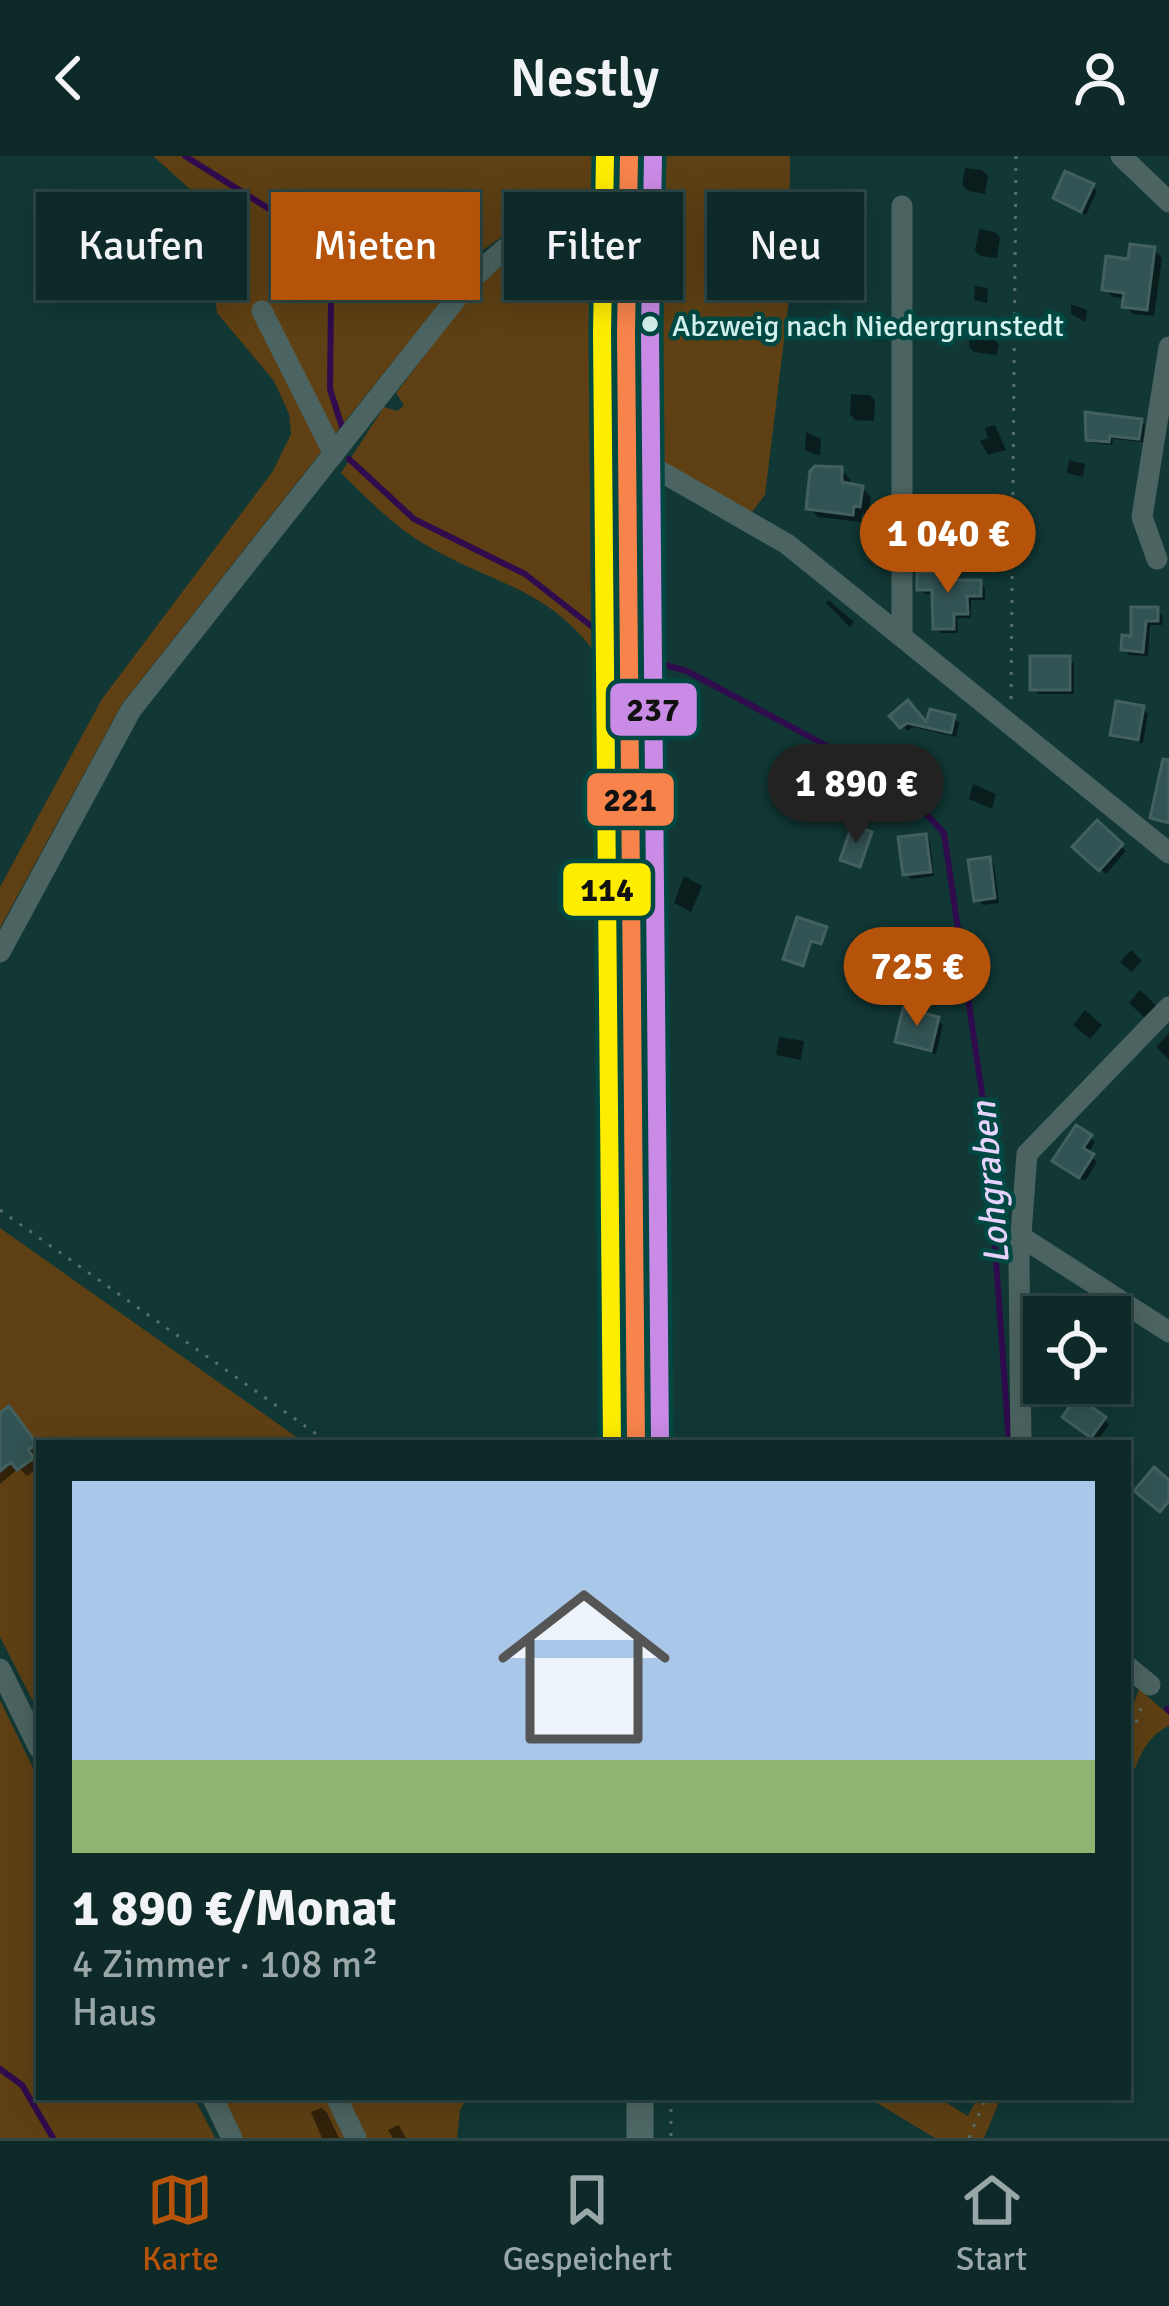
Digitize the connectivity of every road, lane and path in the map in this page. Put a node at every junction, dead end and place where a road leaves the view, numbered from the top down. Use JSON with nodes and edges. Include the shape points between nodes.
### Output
{"nodes":[{"id":1,"x":629,"y":156,"type":"edge"},
{"id":2,"x":1016,"y":156,"type":"edge"},
{"id":3,"x":1121,"y":156,"type":"edge"},
{"id":4,"x":630,"y":192,"type":"edge"},
{"id":5,"x":1169,"y":202,"type":"edge"},
{"id":6,"x":902,"y":206,"type":"dead end"},
{"id":7,"x":504,"y":246,"type":"edge"},
{"id":8,"x":632,"y":300,"type":"edge"},
{"id":9,"x":653,"y":300,"type":"edge"},
{"id":10,"x":262,"y":311,"type":"dead end"},
{"id":11,"x":1169,"y":347,"type":"edge"},
{"id":12,"x":334,"y":454,"type":"junction"},
{"id":13,"x":638,"y":463,"type":"junction"},
{"id":14,"x":1157,"y":559,"type":"dead end"},
{"id":15,"x":902,"y":637,"type":"junction"},
{"id":16,"x":1011,"y":725,"type":"junction"},
{"id":17,"x":654,"y":775,"type":"dead end"},
{"id":18,"x":1169,"y":853,"type":"edge"},
{"id":19,"x":0,"y":952,"type":"edge"},
{"id":20,"x":1169,"y":1007,"type":"edge"},
{"id":21,"x":0,"y":1210,"type":"edge"},
{"id":22,"x":1020,"y":1237,"type":"junction"},
{"id":23,"x":1169,"y":1332,"type":"edge"},
{"id":24,"x":325,"y":1440,"type":"edge"},
{"id":25,"x":636,"y":1440,"type":"edge"},
{"id":26,"x":667,"y":1440,"type":"edge"},
{"id":27,"x":1021,"y":1440,"type":"edge"},
{"id":28,"x":0,"y":1669,"type":"edge"},
{"id":29,"x":1131,"y":1669,"type":"edge"},
{"id":30,"x":1150,"y":1685,"type":"joint"},
{"id":31,"x":1131,"y":1737,"type":"edge"},
{"id":32,"x":36,"y":1742,"type":"edge"},
{"id":33,"x":213,"y":2100,"type":"edge"},
{"id":34,"x":337,"y":2100,"type":"edge"},
{"id":35,"x":640,"y":2100,"type":"edge"},
{"id":36,"x":670,"y":2100,"type":"edge"},
{"id":37,"x":985,"y":2100,"type":"edge"},
{"id":38,"x":232,"y":2138,"type":"edge"},
{"id":39,"x":356,"y":2138,"type":"edge"},
{"id":40,"x":640,"y":2138,"type":"edge"},
{"id":41,"x":671,"y":2138,"type":"edge"},
{"id":42,"x":969,"y":2138,"type":"edge"}],
"edges":[{"from":1,"to":4,"type":"main road"},
{"from":2,"to":16,"type":"path"},
{"from":3,"to":5,"type":"street"},
{"from":6,"to":15,"type":"street"},
{"from":7,"to":12,"type":"street"},
{"from":8,"to":13,"type":"main road"},
{"from":9,"to":13,"type":"path","via":[[658,372]]},
{"from":10,"to":12,"type":"street"},
{"from":11,"to":14,"type":"street","via":[[1142,517]]},
{"from":12,"to":19,"type":"street","via":[[131,710]]},
{"from":13,"to":15,"type":"street","via":[[787,544]]},
{"from":13,"to":25,"type":"main road"},
{"from":15,"to":16,"type":"street"},
{"from":16,"to":18,"type":"street"},
{"from":17,"to":26,"type":"path"},
{"from":20,"to":22,"type":"street","via":[[1027,1154]]},
{"from":21,"to":24,"type":"path"},
{"from":22,"to":23,"type":"street"},
{"from":22,"to":27,"type":"street"},
{"from":28,"to":32,"type":"street"},
{"from":29,"to":30,"type":"street"},
{"from":30,"to":31,"type":"path"},
{"from":33,"to":38,"type":"street"},
{"from":34,"to":39,"type":"street"},
{"from":35,"to":40,"type":"main road"},
{"from":36,"to":41,"type":"path"},
{"from":37,"to":42,"type":"path"}]}
